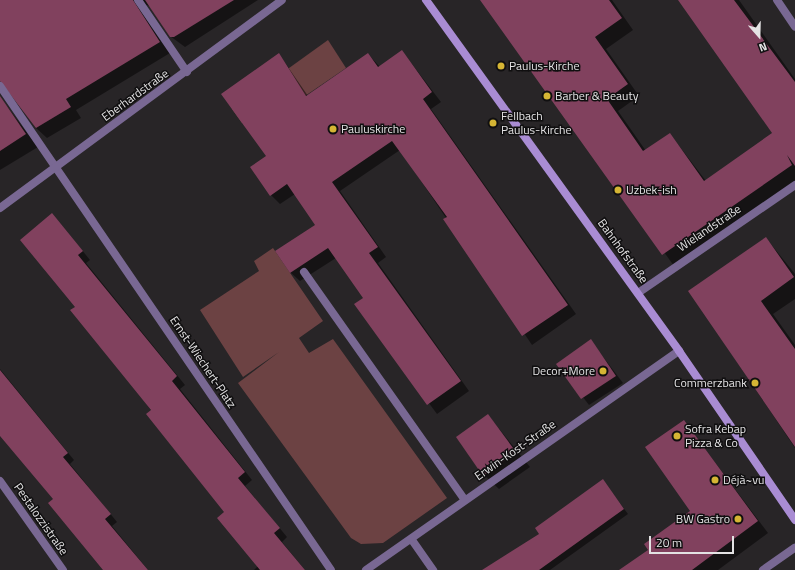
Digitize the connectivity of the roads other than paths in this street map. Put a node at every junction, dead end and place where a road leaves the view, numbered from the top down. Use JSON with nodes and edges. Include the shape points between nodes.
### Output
{"nodes":[{"id":1,"x":138,"y":0,"type":"edge"},
{"id":2,"x":282,"y":0,"type":"edge"},
{"id":3,"x":426,"y":0,"type":"edge"},
{"id":4,"x":777,"y":0,"type":"edge"},
{"id":5,"x":795,"y":27,"type":"edge"},
{"id":6,"x":187,"y":72,"type":"junction"},
{"id":7,"x":0,"y":86,"type":"edge"},
{"id":8,"x":55,"y":168,"type":"junction"},
{"id":9,"x":795,"y":185,"type":"edge"},
{"id":10,"x":0,"y":208,"type":"edge"},
{"id":11,"x":304,"y":272,"type":"dead end"},
{"id":12,"x":638,"y":293,"type":"junction"},
{"id":13,"x":680,"y":351,"type":"junction"},
{"id":14,"x":0,"y":481,"type":"edge"},
{"id":15,"x":465,"y":500,"type":"junction"},
{"id":16,"x":795,"y":520,"type":"edge"},
{"id":17,"x":412,"y":540,"type":"junction"},
{"id":18,"x":795,"y":548,"type":"edge"},
{"id":19,"x":63,"y":570,"type":"edge"},
{"id":20,"x":331,"y":570,"type":"edge"},
{"id":21,"x":366,"y":570,"type":"edge"},
{"id":22,"x":433,"y":570,"type":"edge"},
{"id":23,"x":763,"y":570,"type":"edge"}],
"edges":[{"from":1,"to":6,"type":"street"},
{"from":2,"to":6,"type":"street","name":"Eberhardstraße"},
{"from":3,"to":12,"type":"street","name":"Bahnhofstraße"},
{"from":4,"to":5,"type":"street"},
{"from":6,"to":8,"type":"street","name":"Eberhardstraße"},
{"from":7,"to":8,"type":"street","name":"Ernst-Wiechert-Platz"},
{"from":8,"to":10,"type":"street","name":"Eberhardstraße"},
{"from":8,"to":20,"type":"street","name":"Ernst-Wiechert-Platz"},
{"from":9,"to":12,"type":"street","name":"Wielandstraße"},
{"from":11,"to":15,"type":"street"},
{"from":12,"to":13,"type":"street","name":"Bahnhofstraße"},
{"from":13,"to":15,"type":"street","name":"Erwin-Kost-Straße"},
{"from":13,"to":16,"type":"street","name":"Bahnhofstraße"},
{"from":14,"to":19,"type":"street","name":"Pestalozzistraße"},
{"from":15,"to":17,"type":"street","name":"Erwin-Kost-Straße"},
{"from":17,"to":21,"type":"street","name":"Erwin-Kost-Straße"},
{"from":17,"to":22,"type":"street"},
{"from":18,"to":23,"type":"street"}]}
